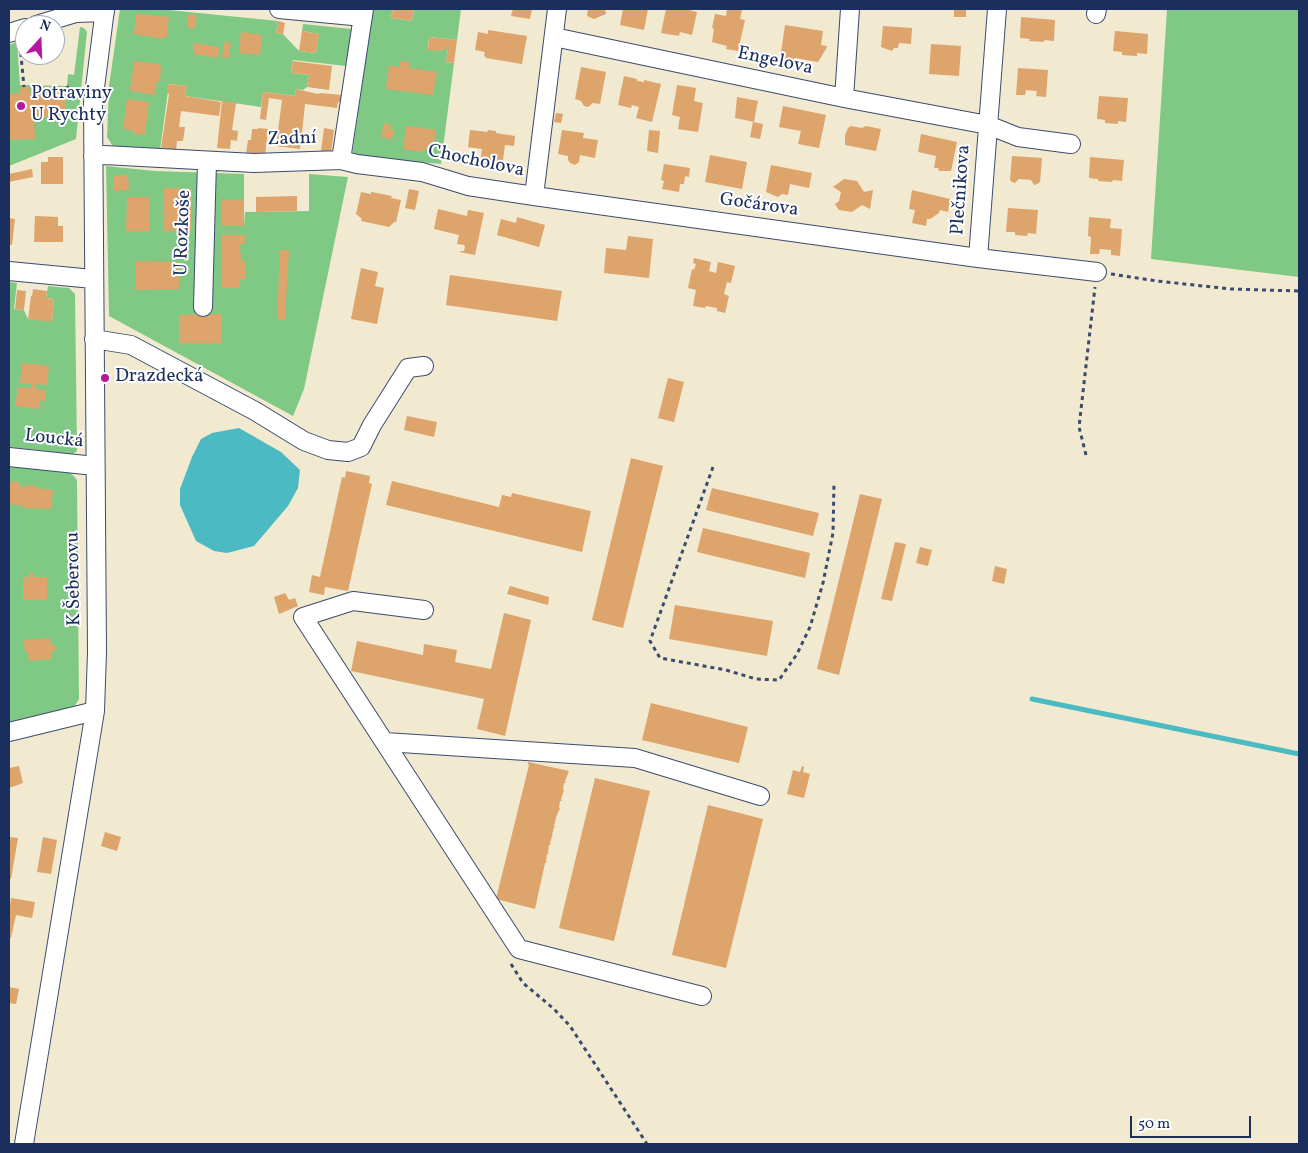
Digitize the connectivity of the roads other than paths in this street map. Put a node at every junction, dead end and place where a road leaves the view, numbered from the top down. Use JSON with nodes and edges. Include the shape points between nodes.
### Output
{"nodes":[{"id":1,"x":279,"y":9,"type":"edge"},
{"id":2,"x":557,"y":9,"type":"edge"},
{"id":3,"x":850,"y":9,"type":"edge"},
{"id":4,"x":997,"y":9,"type":"edge"},
{"id":5,"x":105,"y":10,"type":"edge"},
{"id":6,"x":363,"y":13,"type":"edge"},
{"id":7,"x":65,"y":16,"type":"edge"},
{"id":8,"x":554,"y":36,"type":"junction"},
{"id":9,"x":844,"y":98,"type":"junction"},
{"id":10,"x":988,"y":125,"type":"junction"},
{"id":11,"x":1071,"y":144,"type":"dead end"},
{"id":12,"x":93,"y":156,"type":"junction"},
{"id":13,"x":341,"y":160,"type":"junction"},
{"id":14,"x":207,"y":161,"type":"junction"},
{"id":15,"x":534,"y":196,"type":"junction"},
{"id":16,"x":978,"y":258,"type":"junction"},
{"id":17,"x":9,"y":271,"type":"edge"},
{"id":18,"x":1097,"y":272,"type":"road end"},
{"id":19,"x":93,"y":279,"type":"junction"},
{"id":20,"x":203,"y":307,"type":"dead end"},
{"id":21,"x":94,"y":339,"type":"junction"},
{"id":22,"x":424,"y":366,"type":"dead end"},
{"id":23,"x":9,"y":457,"type":"edge"},
{"id":24,"x":95,"y":466,"type":"junction"},
{"id":25,"x":424,"y":610,"type":"dead end"},
{"id":26,"x":95,"y":711,"type":"junction"},
{"id":27,"x":9,"y":732,"type":"edge"},
{"id":28,"x":385,"y":742,"type":"junction"},
{"id":29,"x":760,"y":796,"type":"dead end"},
{"id":30,"x":702,"y":996,"type":"dead end"},
{"id":31,"x":24,"y":1144,"type":"edge"}],
"edges":[{"from":1,"to":6,"type":"street"},
{"from":2,"to":8,"type":"street","name":"Chocholova"},
{"from":3,"to":9,"type":"street"},
{"from":4,"to":10,"type":"street","name":"Plečnikova"},
{"from":5,"to":7,"type":"street"},
{"from":5,"to":12,"type":"street","name":"K Šeberovu","via":[[93,103]]},
{"from":6,"to":13,"type":"street","name":"Zadní"},
{"from":8,"to":9,"type":"street","name":"Engelova"},
{"from":8,"to":15,"type":"street","name":"Chocholova"},
{"from":9,"to":10,"type":"street","name":"Engelova"},
{"from":10,"to":11,"type":"street","name":"Plečnikova","via":[[1018,137]]},
{"from":10,"to":16,"type":"street","name":"Plečnikova"},
{"from":12,"to":14,"type":"street","name":"Zadní"},
{"from":12,"to":19,"type":"street","name":"K Šeberovu"},
{"from":13,"to":14,"type":"street","name":"Zadní"},
{"from":13,"to":15,"type":"street","name":"Chocholova","via":[[422,172],[468,186]]},
{"from":14,"to":20,"type":"street","name":"U Rozkoše"},
{"from":15,"to":16,"type":"street","name":"Gočárova"},
{"from":16,"to":18,"type":"street","name":"Gočárova"},
{"from":17,"to":19,"type":"street"},
{"from":19,"to":21,"type":"street","name":"K Šeberovu"},
{"from":21,"to":22,"type":"street","via":[[131,345],[304,440],[328,450],[348,452],[361,447],[408,368]]},
{"from":21,"to":24,"type":"street","name":"K Šeberovu"},
{"from":23,"to":24,"type":"street","name":"Loucká"},
{"from":24,"to":26,"type":"street","name":"K Šeberovu"},
{"from":25,"to":28,"type":"street","via":[[353,601],[303,617]]},
{"from":26,"to":27,"type":"street"},
{"from":26,"to":31,"type":"street","name":"K Šeberovu"},
{"from":28,"to":29,"type":"street","via":[[635,758]]},
{"from":28,"to":30,"type":"street","via":[[519,949]]}]}
